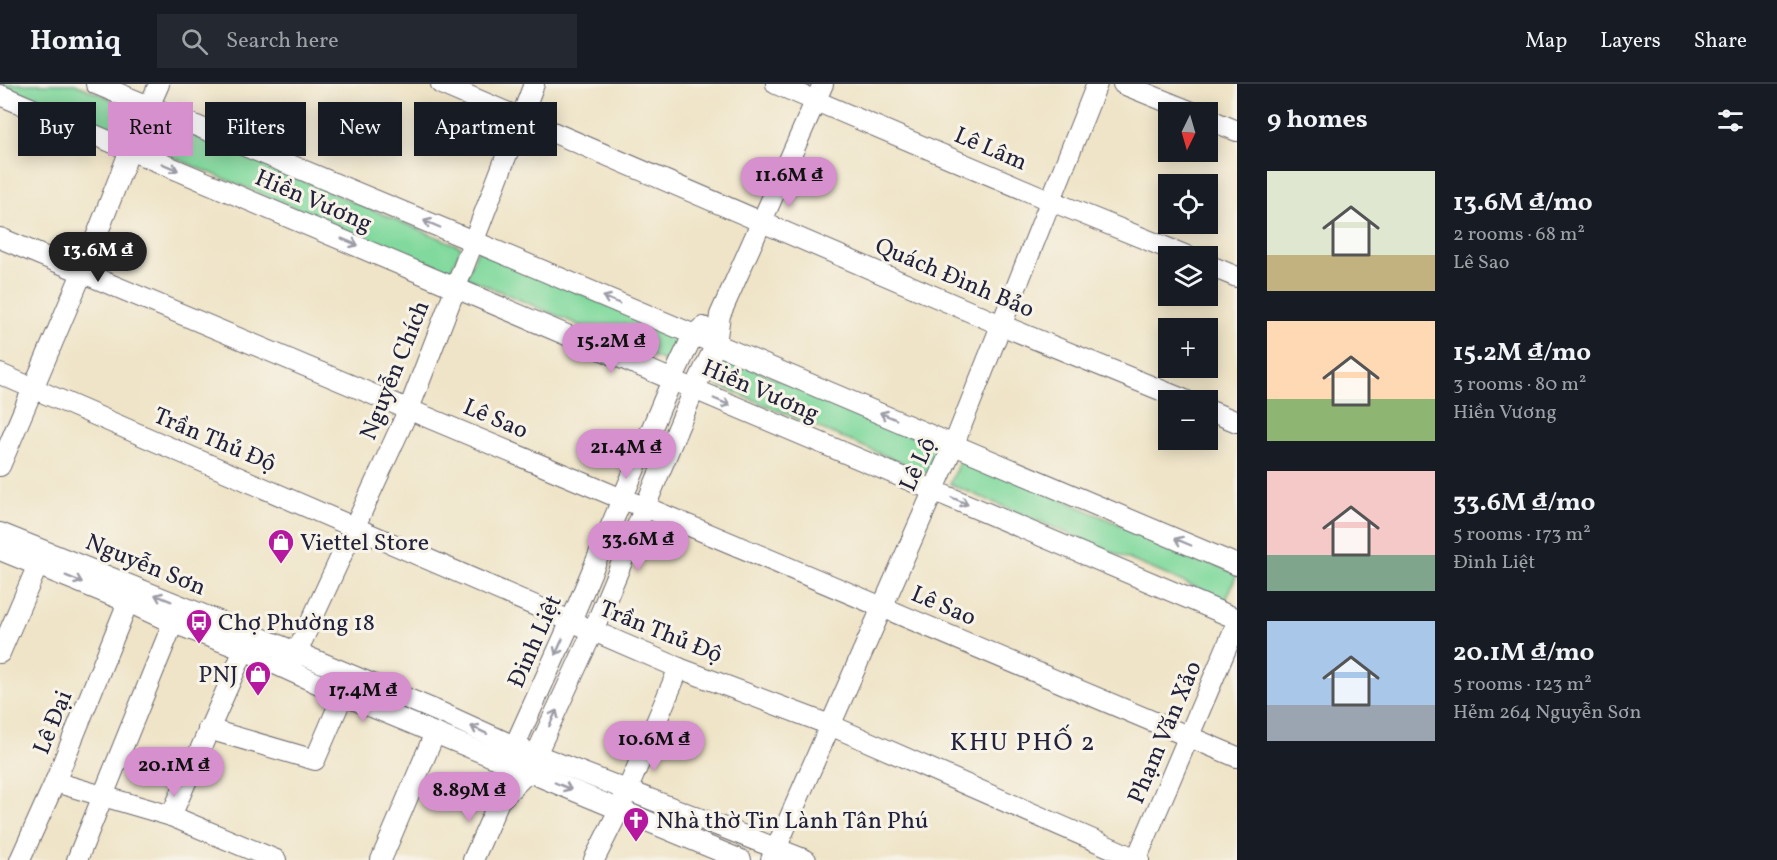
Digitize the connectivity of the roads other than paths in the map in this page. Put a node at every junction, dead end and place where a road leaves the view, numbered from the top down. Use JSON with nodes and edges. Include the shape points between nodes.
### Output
{"nodes":[{"id":1,"x":96,"y":84,"type":"edge"},
{"id":2,"x":159,"y":84,"type":"edge"},
{"id":3,"x":441,"y":84,"type":"edge"},
{"id":4,"x":534,"y":84,"type":"edge"},
{"id":5,"x":776,"y":84,"type":"edge"},
{"id":6,"x":1097,"y":84,"type":"edge"},
{"id":7,"x":1124,"y":84,"type":"edge"},
{"id":8,"x":819,"y":92,"type":"edge"},
{"id":9,"x":0,"y":95,"type":"edge"},
{"id":10,"x":139,"y":102,"type":"edge"},
{"id":11,"x":150,"y":102,"type":"edge"},
{"id":12,"x":482,"y":102,"type":"edge"},
{"id":13,"x":527,"y":102,"type":"edge"},
{"id":14,"x":1168,"y":102,"type":"edge"},
{"id":15,"x":1218,"y":123,"type":"edge"},
{"id":16,"x":193,"y":125,"type":"edge"},
{"id":17,"x":1237,"y":131,"type":"edge"},
{"id":18,"x":557,"y":134,"type":"edge"},
{"id":19,"x":108,"y":141,"type":"edge"},
{"id":20,"x":128,"y":156,"type":"edge"},
{"id":21,"x":144,"y":156,"type":"edge"},
{"id":22,"x":506,"y":156,"type":"edge"},
{"id":23,"x":1051,"y":201,"type":"junction"},
{"id":24,"x":762,"y":222,"type":"junction"},
{"id":25,"x":0,"y":238,"type":"edge"},
{"id":26,"x":473,"y":241,"type":"junction"},
{"id":27,"x":1162,"y":246,"type":"edge"},
{"id":28,"x":1218,"y":269,"type":"edge"},
{"id":29,"x":82,"y":273,"type":"junction"},
{"id":30,"x":1237,"y":277,"type":"edge"},
{"id":31,"x":456,"y":287,"type":"junction"},
{"id":32,"x":720,"y":315,"type":"junction"},
{"id":33,"x":1001,"y":325,"type":"junction"},
{"id":34,"x":693,"y":334,"type":"junction"},
{"id":35,"x":716,"y":344,"type":"junction"},
{"id":36,"x":0,"y":374,"type":"edge"},
{"id":37,"x":672,"y":380,"type":"junction"},
{"id":38,"x":33,"y":388,"type":"junction"},
{"id":39,"x":694,"y":390,"type":"junction"},
{"id":40,"x":1160,"y":390,"type":"edge"},
{"id":41,"x":409,"y":409,"type":"junction"},
{"id":42,"x":1218,"y":414,"type":"edge"},
{"id":43,"x":1237,"y":422,"type":"edge"},
{"id":44,"x":954,"y":444,"type":"junction"},
{"id":45,"x":0,"y":466,"type":"edge"},
{"id":46,"x":933,"y":490,"type":"junction"},
{"id":47,"x":622,"y":499,"type":"junction"},
{"id":48,"x":645,"y":507,"type":"junction"},
{"id":49,"x":353,"y":527,"type":"junction"},
{"id":50,"x":0,"y":533,"type":"edge"},
{"id":51,"x":0,"y":550,"type":"edge"},
{"id":52,"x":41,"y":558,"type":"junction"},
{"id":53,"x":1237,"y":565,"type":"edge"},
{"id":54,"x":128,"y":602,"type":"junction"},
{"id":55,"x":882,"y":607,"type":"junction"},
{"id":56,"x":571,"y":621,"type":"junction"},
{"id":57,"x":1237,"y":621,"type":"edge"},
{"id":58,"x":172,"y":623,"type":"junction"},
{"id":59,"x":593,"y":631,"type":"junction"},
{"id":60,"x":244,"y":650,"type":"junction"},
{"id":61,"x":0,"y":653,"type":"edge"},
{"id":62,"x":293,"y":661,"type":"junction"},
{"id":63,"x":679,"y":668,"type":"junction"},
{"id":64,"x":343,"y":695,"type":"junction"},
{"id":65,"x":830,"y":725,"type":"junction"},
{"id":66,"x":208,"y":729,"type":"junction"},
{"id":67,"x":435,"y":733,"type":"junction"},
{"id":68,"x":1190,"y":737,"type":"junction"},
{"id":69,"x":511,"y":755,"type":"junction"},
{"id":70,"x":1237,"y":757,"type":"edge"},
{"id":71,"x":531,"y":763,"type":"junction"},
{"id":72,"x":55,"y":782,"type":"junction"},
{"id":73,"x":626,"y":789,"type":"junction"},
{"id":74,"x":103,"y":797,"type":"junction"},
{"id":75,"x":499,"y":801,"type":"junction"},
{"id":76,"x":619,"y":810,"type":"junction"},
{"id":77,"x":171,"y":816,"type":"junction"},
{"id":78,"x":774,"y":854,"type":"edge"},
{"id":79,"x":20,"y":860,"type":"edge"},
{"id":80,"x":77,"y":860,"type":"edge"},
{"id":81,"x":276,"y":860,"type":"edge"},
{"id":82,"x":381,"y":860,"type":"edge"},
{"id":83,"x":473,"y":860,"type":"edge"},
{"id":84,"x":594,"y":860,"type":"edge"},
{"id":85,"x":741,"y":860,"type":"edge"},
{"id":86,"x":806,"y":860,"type":"edge"},
{"id":87,"x":1137,"y":860,"type":"edge"}],
"edges":[{"from":1,"to":10,"type":"street","name":"Hiền Vương"},
{"from":2,"to":11,"type":"street"},
{"from":3,"to":12,"type":"street","name":"Quách Đình Bảo"},
{"from":4,"to":13,"type":"street","name":"Nguyễn Chích"},
{"from":5,"to":8,"type":"street","name":"Lê Lâm"},
{"from":6,"to":23,"type":"street","name":"Lê Lộ"},
{"from":7,"to":14,"type":"street"},
{"from":8,"to":23,"type":"street","name":"Lê Lâm"},
{"from":8,"to":24,"type":"street","name":"Đinh Liệt"},
{"from":9,"to":19,"type":"street","name":"Hiền Vương"},
{"from":15,"to":17,"type":"street"},
{"from":26,"to":16,"type":"street","name":"Hiền Vương","one_way":true},
{"from":18,"to":24,"type":"street","name":"Quách Đình Bảo"},
{"from":20,"to":29,"type":"street"},
{"from":21,"to":31,"type":"street","name":"Hiền Vương","one_way":true},
{"from":22,"to":26,"type":"street","name":"Nguyễn Chích"},
{"from":23,"to":27,"type":"street","name":"Lê Lâm"},
{"from":23,"to":33,"type":"street","name":"Lê Lộ"},
{"from":24,"to":32,"type":"street","name":"Đinh Liệt"},
{"from":24,"to":33,"type":"street","name":"Quách Đình Bảo"},
{"from":25,"to":29,"type":"street","name":"Lê Sao"},
{"from":26,"to":31,"type":"street","name":"Nguyễn Chích"},
{"from":34,"to":26,"type":"street","name":"Hiền Vương","one_way":true},
{"from":28,"to":30,"type":"street"},
{"from":29,"to":38,"type":"street"},
{"from":29,"to":41,"type":"street","name":"Lê Sao"},
{"from":31,"to":37,"type":"street","name":"Hiền Vương"},
{"from":31,"to":41,"type":"street","name":"Nguyễn Chích"},
{"from":32,"to":34,"type":"street"},
{"from":32,"to":35,"type":"street","name":"Đinh Liệt"},
{"from":33,"to":40,"type":"street","name":"Quách Đình Bảo"},
{"from":33,"to":44,"type":"street","name":"Lê Lộ"},
{"from":34,"to":35,"type":"street","name":"Hiền Vương"},
{"from":34,"to":37,"type":"street","name":"Đinh Liệt"},
{"from":35,"to":39,"type":"street","name":"Đinh Liệt"},
{"from":44,"to":35,"type":"street","name":"Hiền Vương","one_way":true},
{"from":36,"to":38,"type":"street","name":"Trần Thủ Độ"},
{"from":37,"to":39,"type":"street","name":"Hiền Vương"},
{"from":37,"to":47,"type":"street","name":"Đinh Liệt"},
{"from":38,"to":45,"type":"street"},
{"from":38,"to":49,"type":"street","name":"Trần Thủ Độ"},
{"from":39,"to":46,"type":"street","name":"Hiền Vương","one_way":true},
{"from":39,"to":48,"type":"street","name":"Đinh Liệt"},
{"from":41,"to":47,"type":"street","name":"Lê Sao"},
{"from":41,"to":49,"type":"street","name":"Nguyễn Chích"},
{"from":42,"to":43,"type":"street"},
{"from":44,"to":46,"type":"street","name":"Lê Lộ"},
{"from":53,"to":44,"type":"street","name":"Hiền Vương","one_way":true},
{"from":46,"to":55,"type":"street","name":"Lê Lộ"},
{"from":46,"to":57,"type":"street","name":"Hiền Vương","one_way":true},
{"from":47,"to":48,"type":"street","name":"Lê Sao"},
{"from":47,"to":56,"type":"street","name":"Đinh Liệt"},
{"from":48,"to":55,"type":"street","name":"Lê Sao"},
{"from":48,"to":59,"type":"street","name":"Đinh Liệt"},
{"from":49,"to":56,"type":"street","name":"Trần Thủ Độ"},
{"from":49,"to":62,"type":"street","name":"Nguyễn Chích"},
{"from":50,"to":52,"type":"street","name":"Nguyễn Sơn"},
{"from":51,"to":52,"type":"street","name":"Nguyễn Sơn"},
{"from":52,"to":54,"type":"street","name":"Nguyễn Sơn","one_way":true},
{"from":52,"to":61,"type":"street"},
{"from":62,"to":52,"type":"street","name":"Nguyễn Sơn","one_way":true},
{"from":54,"to":58,"type":"street","name":"Nguyễn Sơn"},
{"from":54,"to":72,"type":"street","name":"Lê Đại"},
{"from":55,"to":65,"type":"street","name":"Lê Lộ"},
{"from":55,"to":68,"type":"street","name":"Lê Sao"},
{"from":56,"to":59,"type":"street","name":"Trần Thủ Độ"},
{"from":56,"to":69,"type":"street","name":"Đinh Liệt","one_way":true},
{"from":57,"to":68,"type":"street","name":"Phạm Văn Xảo"},
{"from":58,"to":60,"type":"street","name":"Nguyễn Sơn"},
{"from":58,"to":74,"type":"street"},
{"from":59,"to":63,"type":"street","name":"Trần Thủ Độ"},
{"from":71,"to":59,"type":"street","name":"Đinh Liệt","one_way":true},
{"from":60,"to":62,"type":"street","name":"Nguyễn Sơn"},
{"from":60,"to":66,"type":"street"},
{"from":62,"to":64,"type":"street","name":"Nguyễn Sơn"},
{"from":69,"to":62,"type":"street","name":"Nguyễn Sơn","one_way":true,"via":[[444,714]]},
{"from":63,"to":65,"type":"street","name":"Trần Thủ Độ"},
{"from":63,"to":73,"type":"street"},
{"from":64,"to":66,"type":"street","via":[[315,760]]},
{"from":64,"to":67,"type":"street","name":"Nguyễn Sơn"},
{"from":65,"to":78,"type":"street","name":"Lê Lộ"},
{"from":65,"to":87,"type":"street","name":"Trần Thủ Độ"},
{"from":66,"to":77,"type":"street"},
{"from":67,"to":69,"type":"street","name":"Nguyễn Sơn"},
{"from":67,"to":82,"type":"street"},
{"from":68,"to":70,"type":"street","name":"Lê Sao"},
{"from":68,"to":87,"type":"street","name":"Phạm Văn Xảo"},
{"from":69,"to":71,"type":"street","name":"Nguyễn Sơn"},
{"from":69,"to":75,"type":"street","name":"Đinh Liệt"},
{"from":71,"to":73,"type":"street","name":"Nguyễn Sơn"},
{"from":71,"to":75,"type":"street","name":"Đinh Liệt"},
{"from":71,"to":76,"type":"street","name":"Nguyễn Sơn","one_way":true},
{"from":72,"to":74,"type":"street"},
{"from":72,"to":79,"type":"street","name":"Lê Đại"},
{"from":73,"to":76,"type":"street"},
{"from":73,"to":78,"type":"street","name":"Nguyễn Sơn"},
{"from":74,"to":77,"type":"street"},
{"from":74,"to":80,"type":"street"},
{"from":75,"to":83,"type":"street","name":"Đinh Liệt"},
{"from":76,"to":84,"type":"street"},
{"from":76,"to":85,"type":"street","name":"Nguyễn Sơn"},
{"from":77,"to":81,"type":"street"},
{"from":78,"to":86,"type":"street","name":"Nguyễn Sơn"}]}
